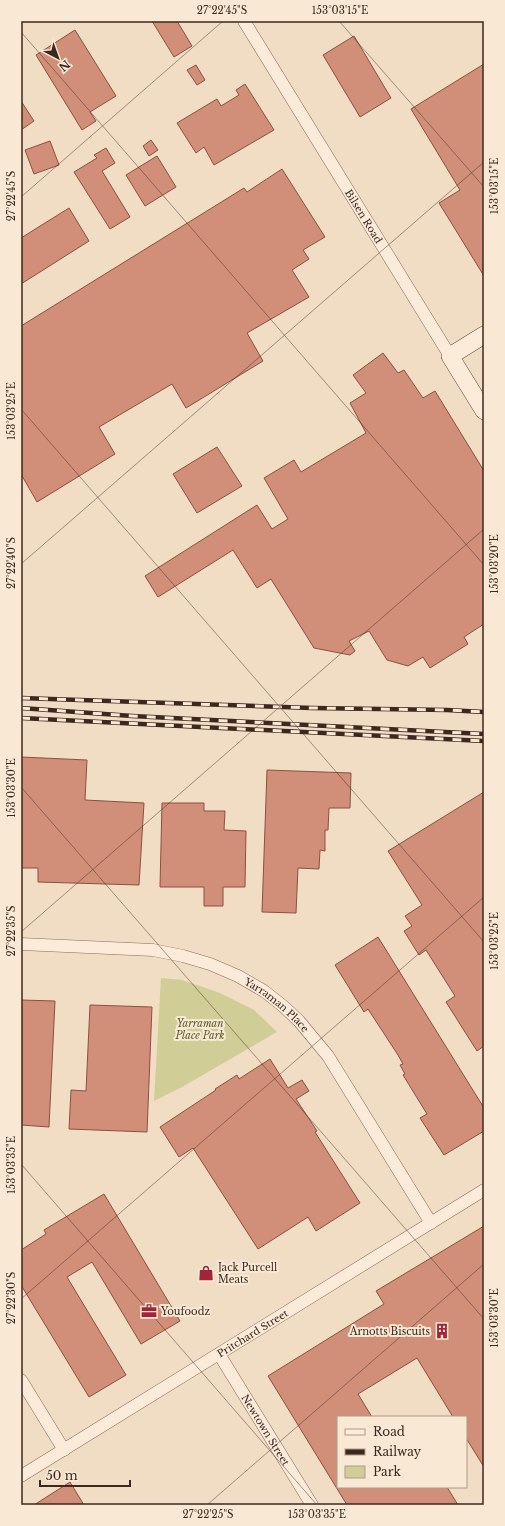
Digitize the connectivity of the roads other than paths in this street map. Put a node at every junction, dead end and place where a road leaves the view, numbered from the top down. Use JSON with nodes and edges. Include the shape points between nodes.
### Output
{"nodes":[{"id":1,"x":244,"y":21,"type":"edge"},
{"id":2,"x":484,"y":335,"type":"edge"},
{"id":3,"x":450,"y":356,"type":"junction"},
{"id":4,"x":484,"y":411,"type":"edge"},
{"id":5,"x":21,"y":944,"type":"edge"},
{"id":6,"x":484,"y":1190,"type":"edge"},
{"id":7,"x":430,"y":1224,"type":"junction"},
{"id":8,"x":219,"y":1354,"type":"junction"},
{"id":9,"x":21,"y":1380,"type":"edge"},
{"id":10,"x":64,"y":1450,"type":"junction"},
{"id":11,"x":21,"y":1476,"type":"edge"},
{"id":12,"x":312,"y":1505,"type":"edge"}],
"edges":[{"from":1,"to":3,"type":"street","name":"Bilsen Road"},
{"from":2,"to":3,"type":"street"},
{"from":3,"to":4,"type":"street","name":"Bilsen Road"},
{"from":5,"to":7,"type":"street","name":"Yarraman Place","via":[[153,950],[210,964],[264,991],[299,1021],[328,1056]]},
{"from":6,"to":7,"type":"street","name":"Pritchard Street"},
{"from":7,"to":8,"type":"street","name":"Pritchard Street"},
{"from":8,"to":10,"type":"street","name":"Pritchard Street"},
{"from":8,"to":12,"type":"street","name":"Newtown Street"},
{"from":9,"to":10,"type":"street"},
{"from":10,"to":11,"type":"street","name":"Pritchard Street"}]}
